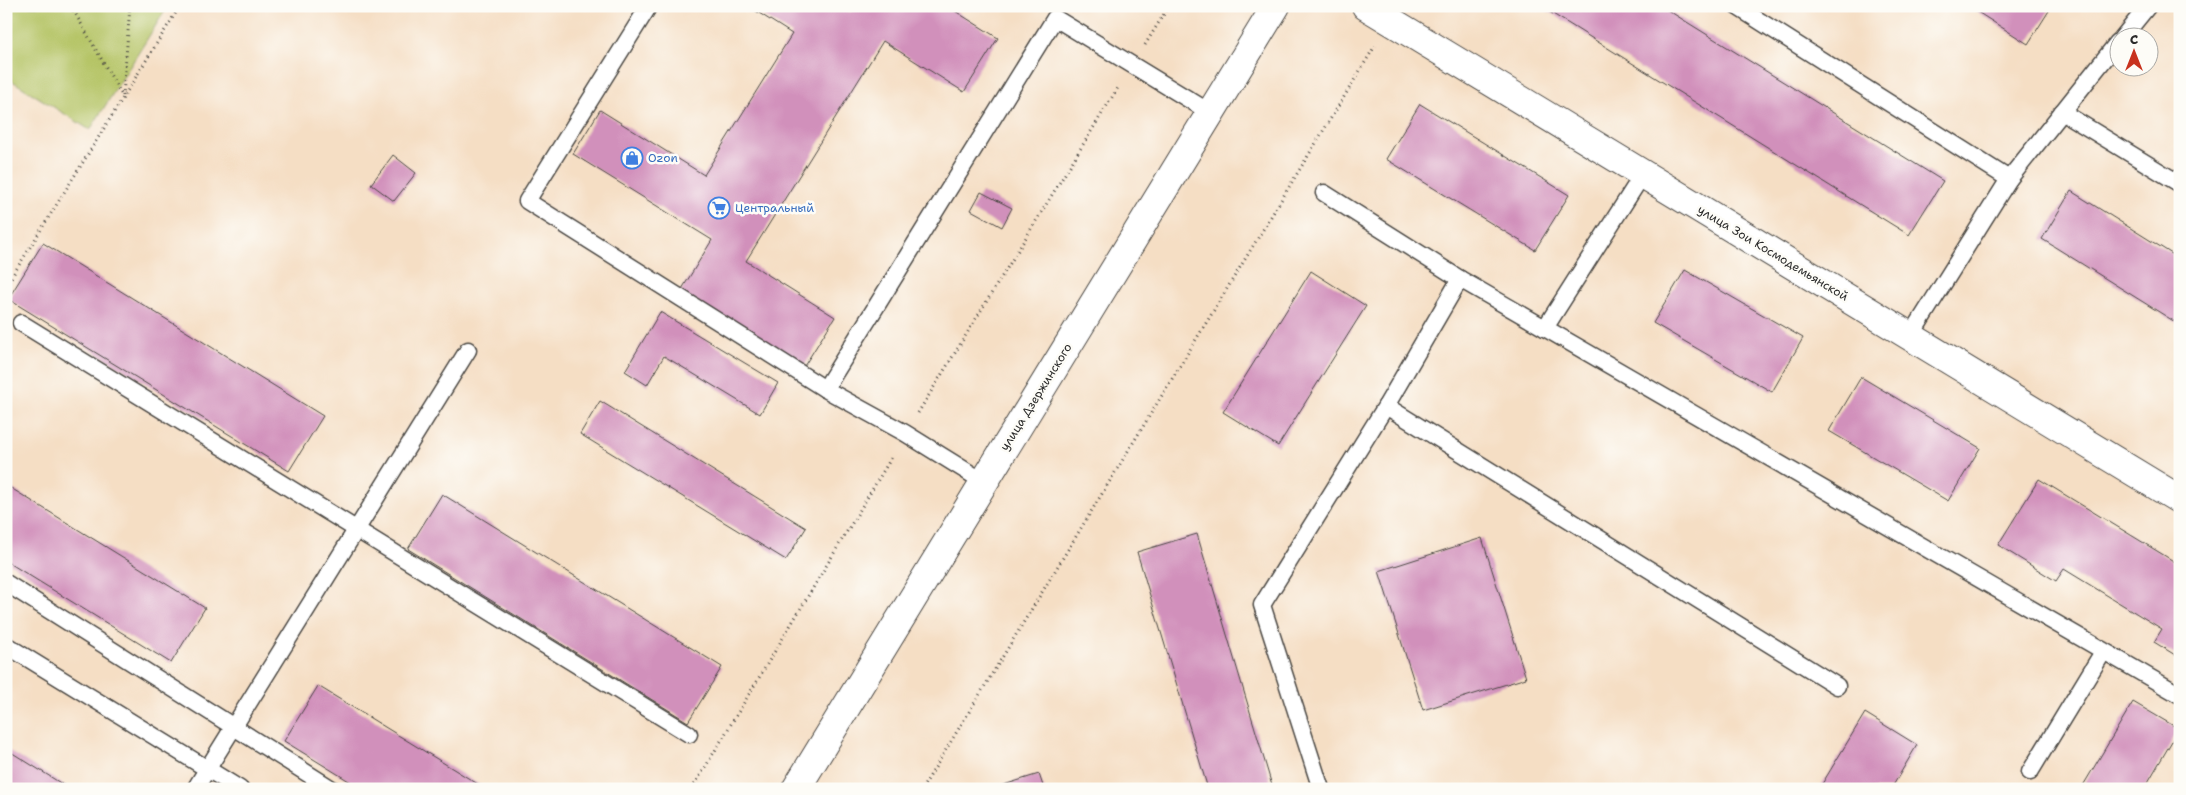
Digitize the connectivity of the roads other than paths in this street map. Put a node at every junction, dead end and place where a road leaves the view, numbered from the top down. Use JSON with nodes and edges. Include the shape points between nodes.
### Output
{"nodes":[{"id":1,"x":643,"y":6,"type":"edge"},
{"id":2,"x":1276,"y":6,"type":"edge"},
{"id":3,"x":1366,"y":6,"type":"edge"},
{"id":4,"x":1736,"y":6,"type":"edge"},
{"id":5,"x":2148,"y":6,"type":"edge"},
{"id":6,"x":2130,"y":28,"type":"edge"},
{"id":7,"x":2108,"y":54,"type":"edge"},
{"id":8,"x":2062,"y":112,"type":"junction"},
{"id":9,"x":1211,"y":113,"type":"junction"},
{"id":10,"x":1642,"y":174,"type":"junction"},
{"id":11,"x":2009,"y":179,"type":"junction"},
{"id":12,"x":2180,"y":184,"type":"edge"},
{"id":13,"x":1324,"y":194,"type":"dead end"},
{"id":14,"x":1460,"y":279,"type":"junction"},
{"id":15,"x":21,"y":323,"type":"dead end"},
{"id":16,"x":1545,"y":328,"type":"junction"},
{"id":17,"x":1910,"y":337,"type":"junction"},
{"id":18,"x":468,"y":350,"type":"dead end"},
{"id":19,"x":825,"y":389,"type":"junction"},
{"id":20,"x":1386,"y":406,"type":"junction"},
{"id":21,"x":984,"y":482,"type":"junction"},
{"id":22,"x":2180,"y":500,"type":"edge"},
{"id":23,"x":356,"y":529,"type":"junction"},
{"id":24,"x":6,"y":583,"type":"edge"},
{"id":25,"x":6,"y":645,"type":"edge"},
{"id":26,"x":2103,"y":652,"type":"junction"},
{"id":27,"x":1837,"y":686,"type":"dead end"},
{"id":28,"x":2180,"y":696,"type":"edge"},
{"id":29,"x":234,"y":727,"type":"junction"},
{"id":30,"x":689,"y":734,"type":"dead end"},
{"id":31,"x":208,"y":769,"type":"junction"},
{"id":32,"x":2030,"y":772,"type":"dead end"},
{"id":33,"x":195,"y":789,"type":"edge"},
{"id":34,"x":240,"y":789,"type":"edge"},
{"id":35,"x":332,"y":789,"type":"edge"},
{"id":36,"x":796,"y":789,"type":"edge"},
{"id":37,"x":1321,"y":789,"type":"edge"}],
"edges":[{"from":1,"to":19,"type":"lane","via":[[647,9],[527,201]]},
{"from":2,"to":9,"type":"street","name":"улица Дзержинского"},
{"from":3,"to":10,"type":"street","name":"улица Зои Космодемьянской"},
{"from":4,"to":11,"type":"lane"},
{"from":5,"to":6,"type":"lane"},
{"from":7,"to":8,"type":"lane"},
{"from":8,"to":11,"type":"lane"},
{"from":8,"to":12,"type":"lane"},
{"from":9,"to":19,"type":"lane","via":[[1055,18]]},
{"from":9,"to":21,"type":"street","name":"улица Дзержинского"},
{"from":10,"to":16,"type":"lane"},
{"from":10,"to":17,"type":"street","name":"улица Зои Космодемьянской"},
{"from":11,"to":17,"type":"lane"},
{"from":13,"to":14,"type":"lane"},
{"from":14,"to":16,"type":"lane"},
{"from":14,"to":20,"type":"lane"},
{"from":15,"to":23,"type":"lane"},
{"from":16,"to":26,"type":"lane"},
{"from":17,"to":22,"type":"street","name":"улица Зои Космодемьянской"},
{"from":18,"to":23,"type":"lane"},
{"from":19,"to":21,"type":"lane"},
{"from":20,"to":27,"type":"lane"},
{"from":20,"to":37,"type":"lane","via":[[1262,604]]},
{"from":21,"to":36,"type":"street","name":"улица Дзержинского"},
{"from":23,"to":29,"type":"lane"},
{"from":23,"to":30,"type":"lane"},
{"from":24,"to":29,"type":"lane"},
{"from":25,"to":31,"type":"lane"},
{"from":26,"to":28,"type":"lane"},
{"from":26,"to":32,"type":"lane"},
{"from":29,"to":31,"type":"lane"},
{"from":29,"to":35,"type":"lane"},
{"from":31,"to":33,"type":"lane"},
{"from":31,"to":34,"type":"lane"}]}
